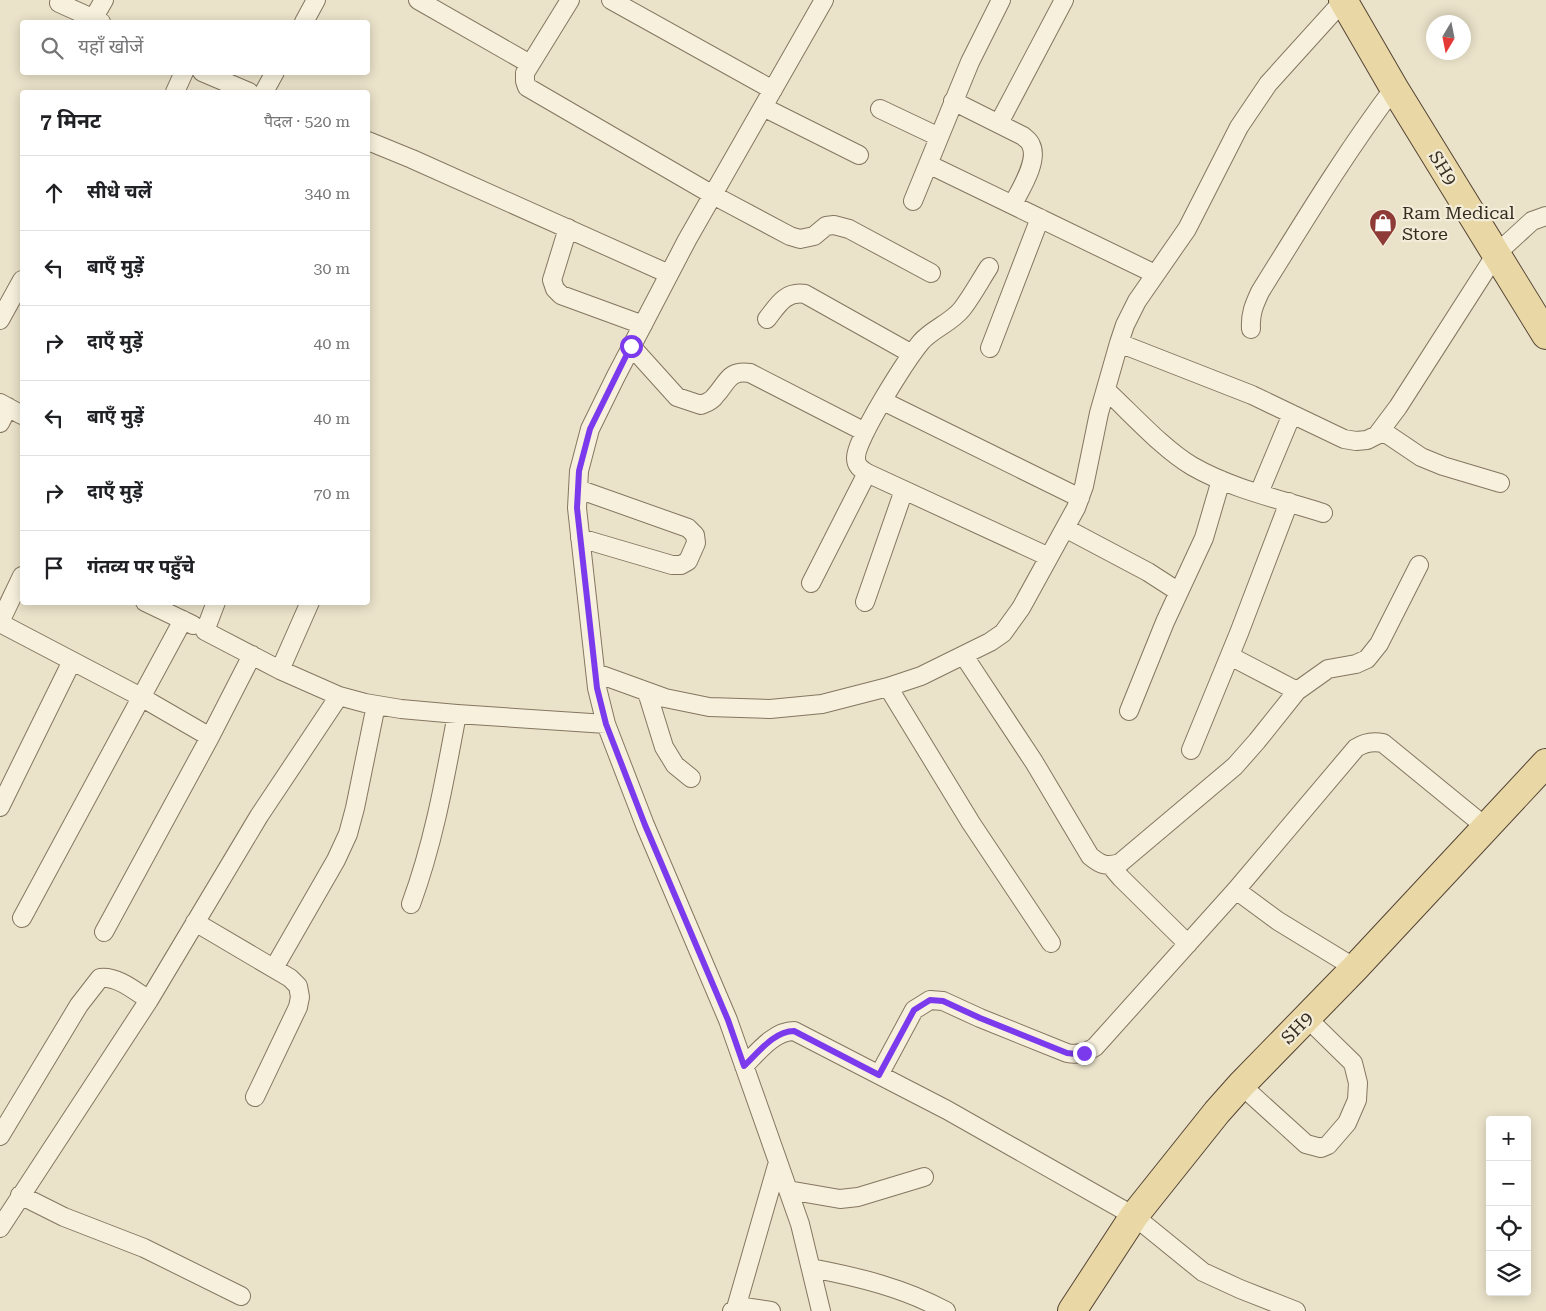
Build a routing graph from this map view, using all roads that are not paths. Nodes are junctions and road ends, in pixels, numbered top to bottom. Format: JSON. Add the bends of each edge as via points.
{"nodes":[{"id":1,"x":104,"y":0,"type":"edge"},
{"id":2,"x":316,"y":0,"type":"edge"},
{"id":3,"x":418,"y":0,"type":"edge"},
{"id":4,"x":570,"y":0,"type":"edge"},
{"id":5,"x":611,"y":0,"type":"edge"},
{"id":6,"x":824,"y":0,"type":"edge"},
{"id":7,"x":1001,"y":0,"type":"edge"},
{"id":8,"x":1064,"y":0,"type":"edge"},
{"id":9,"x":1343,"y":0,"type":"edge"},
{"id":10,"x":59,"y":3,"type":"dead end"},
{"id":11,"x":95,"y":20,"type":"edge"},
{"id":12,"x":97,"y":20,"type":"edge"},
{"id":13,"x":305,"y":20,"type":"edge"},
{"id":14,"x":530,"y":64,"type":"junction"},
{"id":15,"x":183,"y":75,"type":"edge"},
{"id":16,"x":209,"y":75,"type":"edge"},
{"id":17,"x":273,"y":75,"type":"edge"},
{"id":18,"x":1394,"y":88,"type":"junction"},
{"id":19,"x":176,"y":90,"type":"edge"},
{"id":20,"x":244,"y":90,"type":"edge"},
{"id":21,"x":265,"y":90,"type":"edge"},
{"id":22,"x":772,"y":90,"type":"junction"},
{"id":23,"x":953,"y":101,"type":"junction"},
{"id":24,"x":763,"y":107,"type":"junction"},
{"id":25,"x":880,"y":109,"type":"dead end"},
{"id":26,"x":999,"y":123,"type":"junction"},
{"id":27,"x":939,"y":137,"type":"junction"},
{"id":28,"x":370,"y":142,"type":"edge"},
{"id":29,"x":859,"y":156,"type":"dead end"},
{"id":30,"x":928,"y":164,"type":"junction"},
{"id":31,"x":713,"y":195,"type":"junction"},
{"id":32,"x":913,"y":201,"type":"dead end"},
{"id":33,"x":1012,"y":204,"type":"junction"},
{"id":34,"x":1546,"y":216,"type":"edge"},
{"id":35,"x":1040,"y":218,"type":"junction"},
{"id":36,"x":568,"y":228,"type":"junction"},
{"id":37,"x":1496,"y":254,"type":"junction"},
{"id":38,"x":989,"y":267,"type":"dead end"},
{"id":39,"x":670,"y":274,"type":"junction"},
{"id":40,"x":931,"y":274,"type":"dead end"},
{"id":41,"x":1155,"y":274,"type":"junction"},
{"id":42,"x":20,"y":284,"type":"edge"},
{"id":43,"x":767,"y":319,"type":"dead end"},
{"id":44,"x":0,"y":320,"type":"edge"},
{"id":45,"x":643,"y":325,"type":"junction"},
{"id":46,"x":1251,"y":329,"type":"dead end"},
{"id":47,"x":1546,"y":334,"type":"edge"},
{"id":48,"x":1119,"y":343,"type":"junction"},
{"id":49,"x":631,"y":346,"type":"junction"},
{"id":50,"x":990,"y":348,"type":"dead end"},
{"id":51,"x":912,"y":354,"type":"junction"},
{"id":52,"x":1106,"y":390,"type":"junction"},
{"id":53,"x":883,"y":401,"type":"junction"},
{"id":54,"x":10,"y":408,"type":"edge"},
{"id":55,"x":1292,"y":414,"type":"junction"},
{"id":56,"x":0,"y":424,"type":"edge"},
{"id":57,"x":1381,"y":430,"type":"junction"},
{"id":58,"x":865,"y":432,"type":"junction"},
{"id":59,"x":867,"y":473,"type":"junction"},
{"id":60,"x":1221,"y":480,"type":"junction"},
{"id":61,"x":1500,"y":483,"type":"dead end"},
{"id":62,"x":578,"y":489,"type":"junction"},
{"id":63,"x":904,"y":490,"type":"junction"},
{"id":64,"x":1259,"y":493,"type":"junction"},
{"id":65,"x":1080,"y":498,"type":"junction"},
{"id":66,"x":1289,"y":502,"type":"junction"},
{"id":67,"x":1323,"y":513,"type":"dead end"},
{"id":68,"x":1065,"y":528,"type":"junction"},
{"id":69,"x":580,"y":538,"type":"junction"},
{"id":70,"x":1049,"y":557,"type":"junction"},
{"id":71,"x":1419,"y":565,"type":"dead end"},
{"id":72,"x":20,"y":580,"type":"edge"},
{"id":73,"x":811,"y":583,"type":"dead end"},
{"id":74,"x":1179,"y":592,"type":"junction"},
{"id":75,"x":865,"y":602,"type":"dead end"},
{"id":76,"x":151,"y":605,"type":"edge"},
{"id":77,"x":215,"y":605,"type":"edge"},
{"id":78,"x":309,"y":605,"type":"edge"},
{"id":79,"x":183,"y":620,"type":"junction"},
{"id":80,"x":0,"y":622,"type":"edge"},
{"id":81,"x":205,"y":630,"type":"junction"},
{"id":82,"x":252,"y":655,"type":"junction"},
{"id":83,"x":964,"y":656,"type":"junction"},
{"id":84,"x":1230,"y":656,"type":"junction"},
{"id":85,"x":72,"y":661,"type":"junction"},
{"id":86,"x":280,"y":670,"type":"junction"},
{"id":87,"x":596,"y":673,"type":"junction"},
{"id":88,"x":888,"y":687,"type":"junction"},
{"id":89,"x":1297,"y":691,"type":"junction"},
{"id":90,"x":647,"y":692,"type":"junction"},
{"id":91,"x":339,"y":696,"type":"junction"},
{"id":92,"x":141,"y":697,"type":"junction"},
{"id":93,"x":376,"y":705,"type":"junction"},
{"id":94,"x":1129,"y":711,"type":"dead end"},
{"id":95,"x":457,"y":714,"type":"junction"},
{"id":96,"x":606,"y":724,"type":"junction"},
{"id":97,"x":210,"y":737,"type":"junction"},
{"id":98,"x":1191,"y":750,"type":"dead end"},
{"id":99,"x":1545,"y":767,"type":"edge"},
{"id":100,"x":691,"y":778,"type":"dead end"},
{"id":101,"x":0,"y":807,"type":"edge"},
{"id":102,"x":1487,"y":828,"type":"junction"},
{"id":103,"x":1110,"y":866,"type":"junction"},
{"id":104,"x":1236,"y":890,"type":"junction"},
{"id":105,"x":411,"y":904,"type":"dead end"},
{"id":106,"x":22,"y":918,"type":"dead end"},
{"id":107,"x":195,"y":922,"type":"junction"},
{"id":108,"x":104,"y":932,"type":"dead end"},
{"id":109,"x":1051,"y":943,"type":"dead end"},
{"id":110,"x":1188,"y":944,"type":"junction"},
{"id":111,"x":274,"y":968,"type":"junction"},
{"id":112,"x":1355,"y":968,"type":"junction"},
{"id":113,"x":150,"y":1000,"type":"junction"},
{"id":114,"x":1307,"y":1018,"type":"junction"},
{"id":115,"x":744,"y":1066,"type":"junction"},
{"id":116,"x":879,"y":1075,"type":"junction"},
{"id":117,"x":1241,"y":1085,"type":"junction"},
{"id":118,"x":255,"y":1097,"type":"dead end"},
{"id":119,"x":0,"y":1136,"type":"edge"},
{"id":120,"x":778,"y":1162,"type":"junction"},
{"id":121,"x":924,"y":1177,"type":"dead end"},
{"id":122,"x":788,"y":1190,"type":"junction"},
{"id":123,"x":20,"y":1195,"type":"junction"},
{"id":124,"x":1134,"y":1216,"type":"junction"},
{"id":125,"x":0,"y":1228,"type":"edge"},
{"id":126,"x":811,"y":1268,"type":"junction"},
{"id":127,"x":241,"y":1296,"type":"dead end"},
{"id":128,"x":734,"y":1310,"type":"edge"},
{"id":129,"x":1291,"y":1310,"type":"edge"},
{"id":130,"x":771,"y":1311,"type":"edge"},
{"id":131,"x":821,"y":1311,"type":"edge"},
{"id":132,"x":946,"y":1311,"type":"edge"},
{"id":133,"x":1072,"y":1311,"type":"edge"}],
"edges":[{"from":1,"to":12,"type":"street"},
{"from":2,"to":13,"type":"street"},
{"from":3,"to":14,"type":"street"},
{"from":4,"to":14,"type":"street"},
{"from":5,"to":22,"type":"street"},
{"from":6,"to":22,"type":"street"},
{"from":7,"to":23,"type":"street"},
{"from":8,"to":26,"type":"street"},
{"from":9,"to":18,"type":"main road","name":"SH9"},
{"from":9,"to":41,"type":"street","via":[[1268,84],[1239,127],[1187,229]]},
{"from":10,"to":11,"type":"street"},
{"from":14,"to":31,"type":"street","via":[[525,73],[527,87]]},
{"from":15,"to":19,"type":"street"},
{"from":16,"to":20,"type":"street"},
{"from":17,"to":21,"type":"street"},
{"from":18,"to":37,"type":"main road","name":"SH9"},
{"from":18,"to":46,"type":"street","via":[[1339,166],[1260,292],[1252,309]]},
{"from":22,"to":24,"type":"street"},
{"from":23,"to":26,"type":"street"},
{"from":23,"to":27,"type":"street"},
{"from":24,"to":29,"type":"street"},
{"from":24,"to":31,"type":"street"},
{"from":25,"to":27,"type":"street"},
{"from":26,"to":33,"type":"street","via":[[1023,136],[1031,144],[1033,154],[1032,167]]},
{"from":27,"to":30,"type":"street"},
{"from":28,"to":36,"type":"street"},
{"from":30,"to":32,"type":"street"},
{"from":30,"to":33,"type":"street"},
{"from":31,"to":39,"type":"street"},
{"from":31,"to":40,"type":"street","via":[[795,238],[814,236],[826,226],[849,228]]},
{"from":33,"to":35,"type":"street"},
{"from":34,"to":37,"type":"street","via":[[1532,221]]},
{"from":35,"to":41,"type":"street"},
{"from":35,"to":50,"type":"street"},
{"from":36,"to":39,"type":"street"},
{"from":36,"to":45,"type":"street","via":[[552,280],[555,289],[562,295]]},
{"from":37,"to":47,"type":"main road","name":"SH9"},
{"from":37,"to":57,"type":"street"},
{"from":38,"to":51,"type":"street","via":[[961,310],[935,328]]},
{"from":39,"to":45,"type":"street"},
{"from":41,"to":48,"type":"street","via":[[1137,301]]},
{"from":42,"to":44,"type":"street"},
{"from":43,"to":51,"type":"street","via":[[784,298],[794,292],[805,294]]},
{"from":45,"to":49,"type":"street"},
{"from":48,"to":52,"type":"street"},
{"from":48,"to":55,"type":"street"},
{"from":49,"to":58,"type":"street","via":[[677,397],[692,403],[701,405],[714,398],[733,374],[750,372]]},
{"from":49,"to":62,"type":"street","via":[[590,429],[579,471]]},
{"from":51,"to":53,"type":"street"},
{"from":52,"to":60,"type":"street","via":[[1166,446],[1191,465]]},
{"from":52,"to":65,"type":"street"},
{"from":53,"to":58,"type":"street"},
{"from":53,"to":65,"type":"street"},
{"from":54,"to":56,"type":"street"},
{"from":55,"to":57,"type":"street","via":[[1344,439],[1367,440]]},
{"from":55,"to":64,"type":"street"},
{"from":57,"to":61,"type":"street","via":[[1421,457]]},
{"from":58,"to":59,"type":"street","via":[[857,448],[856,460]]},
{"from":59,"to":63,"type":"street"},
{"from":59,"to":73,"type":"street"},
{"from":60,"to":64,"type":"street"},
{"from":60,"to":74,"type":"street","via":[[1204,538]]},
{"from":62,"to":69,"type":"street"},
{"from":62,"to":69,"type":"street","via":[[688,528],[695,535],[696,543],[688,561],[672,565]]},
{"from":63,"to":70,"type":"street"},
{"from":63,"to":75,"type":"street"},
{"from":64,"to":66,"type":"street"},
{"from":65,"to":68,"type":"street"},
{"from":66,"to":67,"type":"street"},
{"from":66,"to":84,"type":"street"},
{"from":68,"to":70,"type":"street"},
{"from":68,"to":74,"type":"street"},
{"from":69,"to":87,"type":"street"},
{"from":70,"to":83,"type":"street","via":[[1003,633]]},
{"from":71,"to":89,"type":"street","via":[[1367,659],[1328,669]]},
{"from":72,"to":80,"type":"street"},
{"from":74,"to":94,"type":"street"},
{"from":76,"to":79,"type":"street"},
{"from":77,"to":81,"type":"street"},
{"from":78,"to":86,"type":"street"},
{"from":79,"to":81,"type":"street"},
{"from":79,"to":92,"type":"street"},
{"from":80,"to":85,"type":"street"},
{"from":81,"to":82,"type":"street"},
{"from":82,"to":86,"type":"street"},
{"from":82,"to":97,"type":"street"},
{"from":83,"to":88,"type":"street"},
{"from":83,"to":103,"type":"street","via":[[1034,762],[1090,856],[1099,864]]},
{"from":84,"to":89,"type":"street"},
{"from":84,"to":98,"type":"street"},
{"from":85,"to":92,"type":"street"},
{"from":85,"to":101,"type":"street"},
{"from":86,"to":91,"type":"street"},
{"from":87,"to":90,"type":"street"},
{"from":87,"to":96,"type":"street"},
{"from":88,"to":90,"type":"street","via":[[822,704],[770,709],[708,707]]},
{"from":88,"to":109,"type":"street"},
{"from":89,"to":103,"type":"street","via":[[1235,766],[1120,863]]},
{"from":90,"to":100,"type":"street","via":[[664,747],[675,765]]},
{"from":91,"to":93,"type":"street"},
{"from":91,"to":107,"type":"street","via":[[259,816]]},
{"from":92,"to":97,"type":"street"},
{"from":92,"to":106,"type":"street"},
{"from":93,"to":95,"type":"street"},
{"from":93,"to":111,"type":"street","via":[[348,834]]},
{"from":95,"to":96,"type":"street"},
{"from":95,"to":105,"type":"street","via":[[428,850]]},
{"from":96,"to":115,"type":"street"},
{"from":97,"to":108,"type":"street"},
{"from":99,"to":102,"type":"main road","name":"SH9"},
{"from":102,"to":104,"type":"street","via":[[1383,743],[1364,743],[1356,748]]},
{"from":102,"to":112,"type":"main road","name":"SH9"},
{"from":103,"to":110,"type":"street"},
{"from":104,"to":110,"type":"street"},
{"from":104,"to":112,"type":"street","via":[[1278,921]]},
{"from":107,"to":111,"type":"street"},
{"from":107,"to":113,"type":"street"},
{"from":110,"to":116,"type":"street","via":[[1095,1047],[1084,1053],[1067,1053],[943,1001],[930,1000],[914,1010]]},
{"from":111,"to":118,"type":"street","via":[[298,986],[300,996],[298,1007]]},
{"from":112,"to":114,"type":"main road","name":"SH9"},
{"from":113,"to":119,"type":"street","via":[[115,979],[100,978],[79,1006]]},
{"from":113,"to":123,"type":"street"},
{"from":114,"to":117,"type":"main road","name":"SH9"},
{"from":114,"to":117,"type":"street","via":[[1352,1063],[1358,1083],[1357,1100],[1347,1122],[1328,1145],[1321,1148],[1306,1144]]},
{"from":115,"to":116,"type":"street","via":[[779,1034],[794,1031]]},
{"from":115,"to":120,"type":"street"},
{"from":116,"to":124,"type":"street"},
{"from":117,"to":124,"type":"main road","name":"SH9"},
{"from":120,"to":122,"type":"street"},
{"from":120,"to":128,"type":"street"},
{"from":121,"to":122,"type":"street","via":[[858,1197],[840,1199]]},
{"from":122,"to":126,"type":"street"},
{"from":123,"to":125,"type":"street"},
{"from":123,"to":127,"type":"street","via":[[64,1217],[144,1248]]},
{"from":124,"to":129,"type":"street","via":[[1203,1272]]},
{"from":124,"to":133,"type":"main road","name":"SH9"},
{"from":126,"to":131,"type":"street"},
{"from":126,"to":132,"type":"street","via":[[887,1286],[929,1301]]},
{"from":128,"to":130,"type":"street","via":[[744,1307]]}]}
